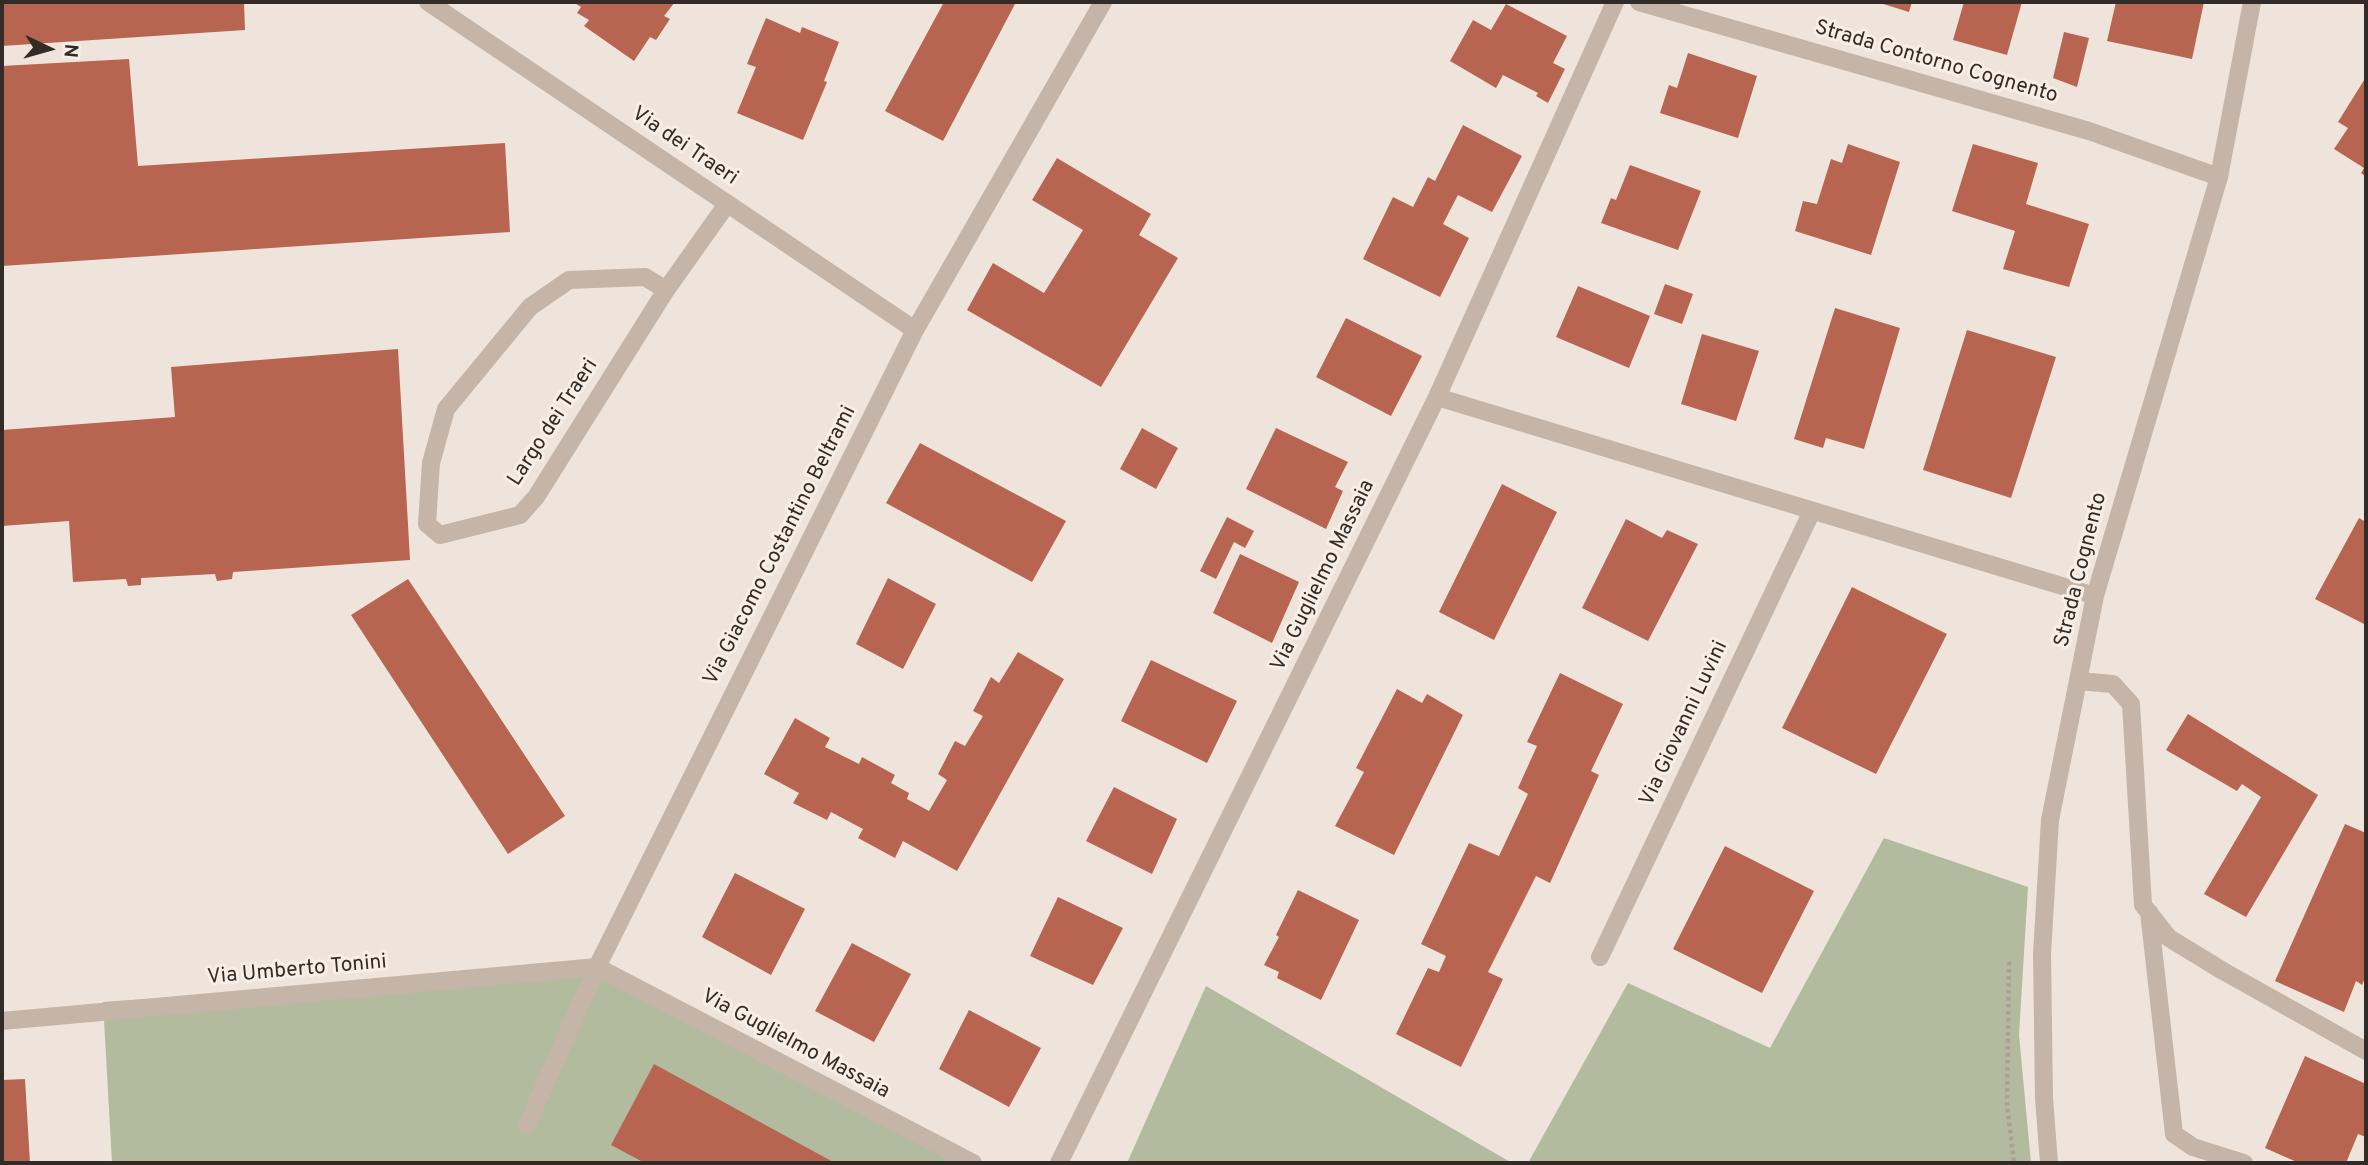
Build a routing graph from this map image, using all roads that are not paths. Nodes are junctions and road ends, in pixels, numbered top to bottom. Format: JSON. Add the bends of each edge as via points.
{"nodes":[{"id":1,"x":428,"y":2,"type":"edge"},
{"id":2,"x":1103,"y":2,"type":"edge"},
{"id":3,"x":1615,"y":2,"type":"edge"},
{"id":4,"x":1639,"y":2,"type":"edge"},
{"id":5,"x":2252,"y":2,"type":"edge"},
{"id":6,"x":2219,"y":177,"type":"junction"},
{"id":7,"x":727,"y":204,"type":"junction"},
{"id":8,"x":666,"y":290,"type":"junction"},
{"id":9,"x":915,"y":330,"type":"junction"},
{"id":10,"x":1437,"y":397,"type":"junction"},
{"id":11,"x":1812,"y":511,"type":"junction"},
{"id":12,"x":2095,"y":596,"type":"junction"},
{"id":13,"x":2078,"y":681,"type":"junction"},
{"id":14,"x":2149,"y":912,"type":"junction"},
{"id":15,"x":1600,"y":957,"type":"dead end"},
{"id":16,"x":597,"y":967,"type":"junction"},
{"id":17,"x":2,"y":1021,"type":"edge"},
{"id":18,"x":2366,"y":1052,"type":"edge"},
{"id":19,"x":527,"y":1125,"type":"dead end"},
{"id":20,"x":973,"y":1163,"type":"edge"},
{"id":21,"x":1059,"y":1163,"type":"edge"},
{"id":22,"x":2049,"y":1163,"type":"edge"},
{"id":23,"x":2244,"y":1163,"type":"edge"}],
"edges":[{"from":1,"to":7,"type":"street","name":"Via dei Traeri"},
{"from":2,"to":9,"type":"street","name":"Via Giacomo Costantino Beltrami"},
{"from":3,"to":10,"type":"street","name":"Via Guglielmo Massaia"},
{"from":4,"to":6,"type":"street","name":"Strada Contorno Cognento","via":[[2090,131]]},
{"from":5,"to":6,"type":"street","name":"Strada Cognento"},
{"from":6,"to":12,"type":"street","name":"Strada Cognento"},
{"from":7,"to":8,"type":"street","name":"Largo dei Traeri"},
{"from":7,"to":9,"type":"street","name":"Via dei Traeri"},
{"from":8,"to":8,"type":"street","name":"Largo dei Traeri","via":[[645,277],[569,280],[530,307],[446,409],[431,463],[427,524],[440,535],[520,514],[536,497]]},
{"from":9,"to":16,"type":"street","name":"Via Giacomo Costantino Beltrami"},
{"from":10,"to":11,"type":"street"},
{"from":10,"to":21,"type":"street","name":"Via Guglielmo Massaia"},
{"from":11,"to":12,"type":"street"},
{"from":11,"to":15,"type":"street","name":"Via Giovanni Luvini"},
{"from":12,"to":13,"type":"street","name":"Strada Cognento"},
{"from":13,"to":14,"type":"street","via":[[2113,684],[2131,705],[2143,905]]},
{"from":13,"to":22,"type":"street","name":"Strada Cognento","via":[[2050,820],[2042,954]]},
{"from":14,"to":18,"type":"street","via":[[2169,938]]},
{"from":14,"to":23,"type":"street","via":[[2174,1134],[2193,1147]]},
{"from":16,"to":17,"type":"street","name":"Via Umberto Tonini"},
{"from":16,"to":19,"type":"street","name":"Via Giacomo Costantino Beltrami"},
{"from":16,"to":20,"type":"street","name":"Via Guglielmo Massaia"}]}
